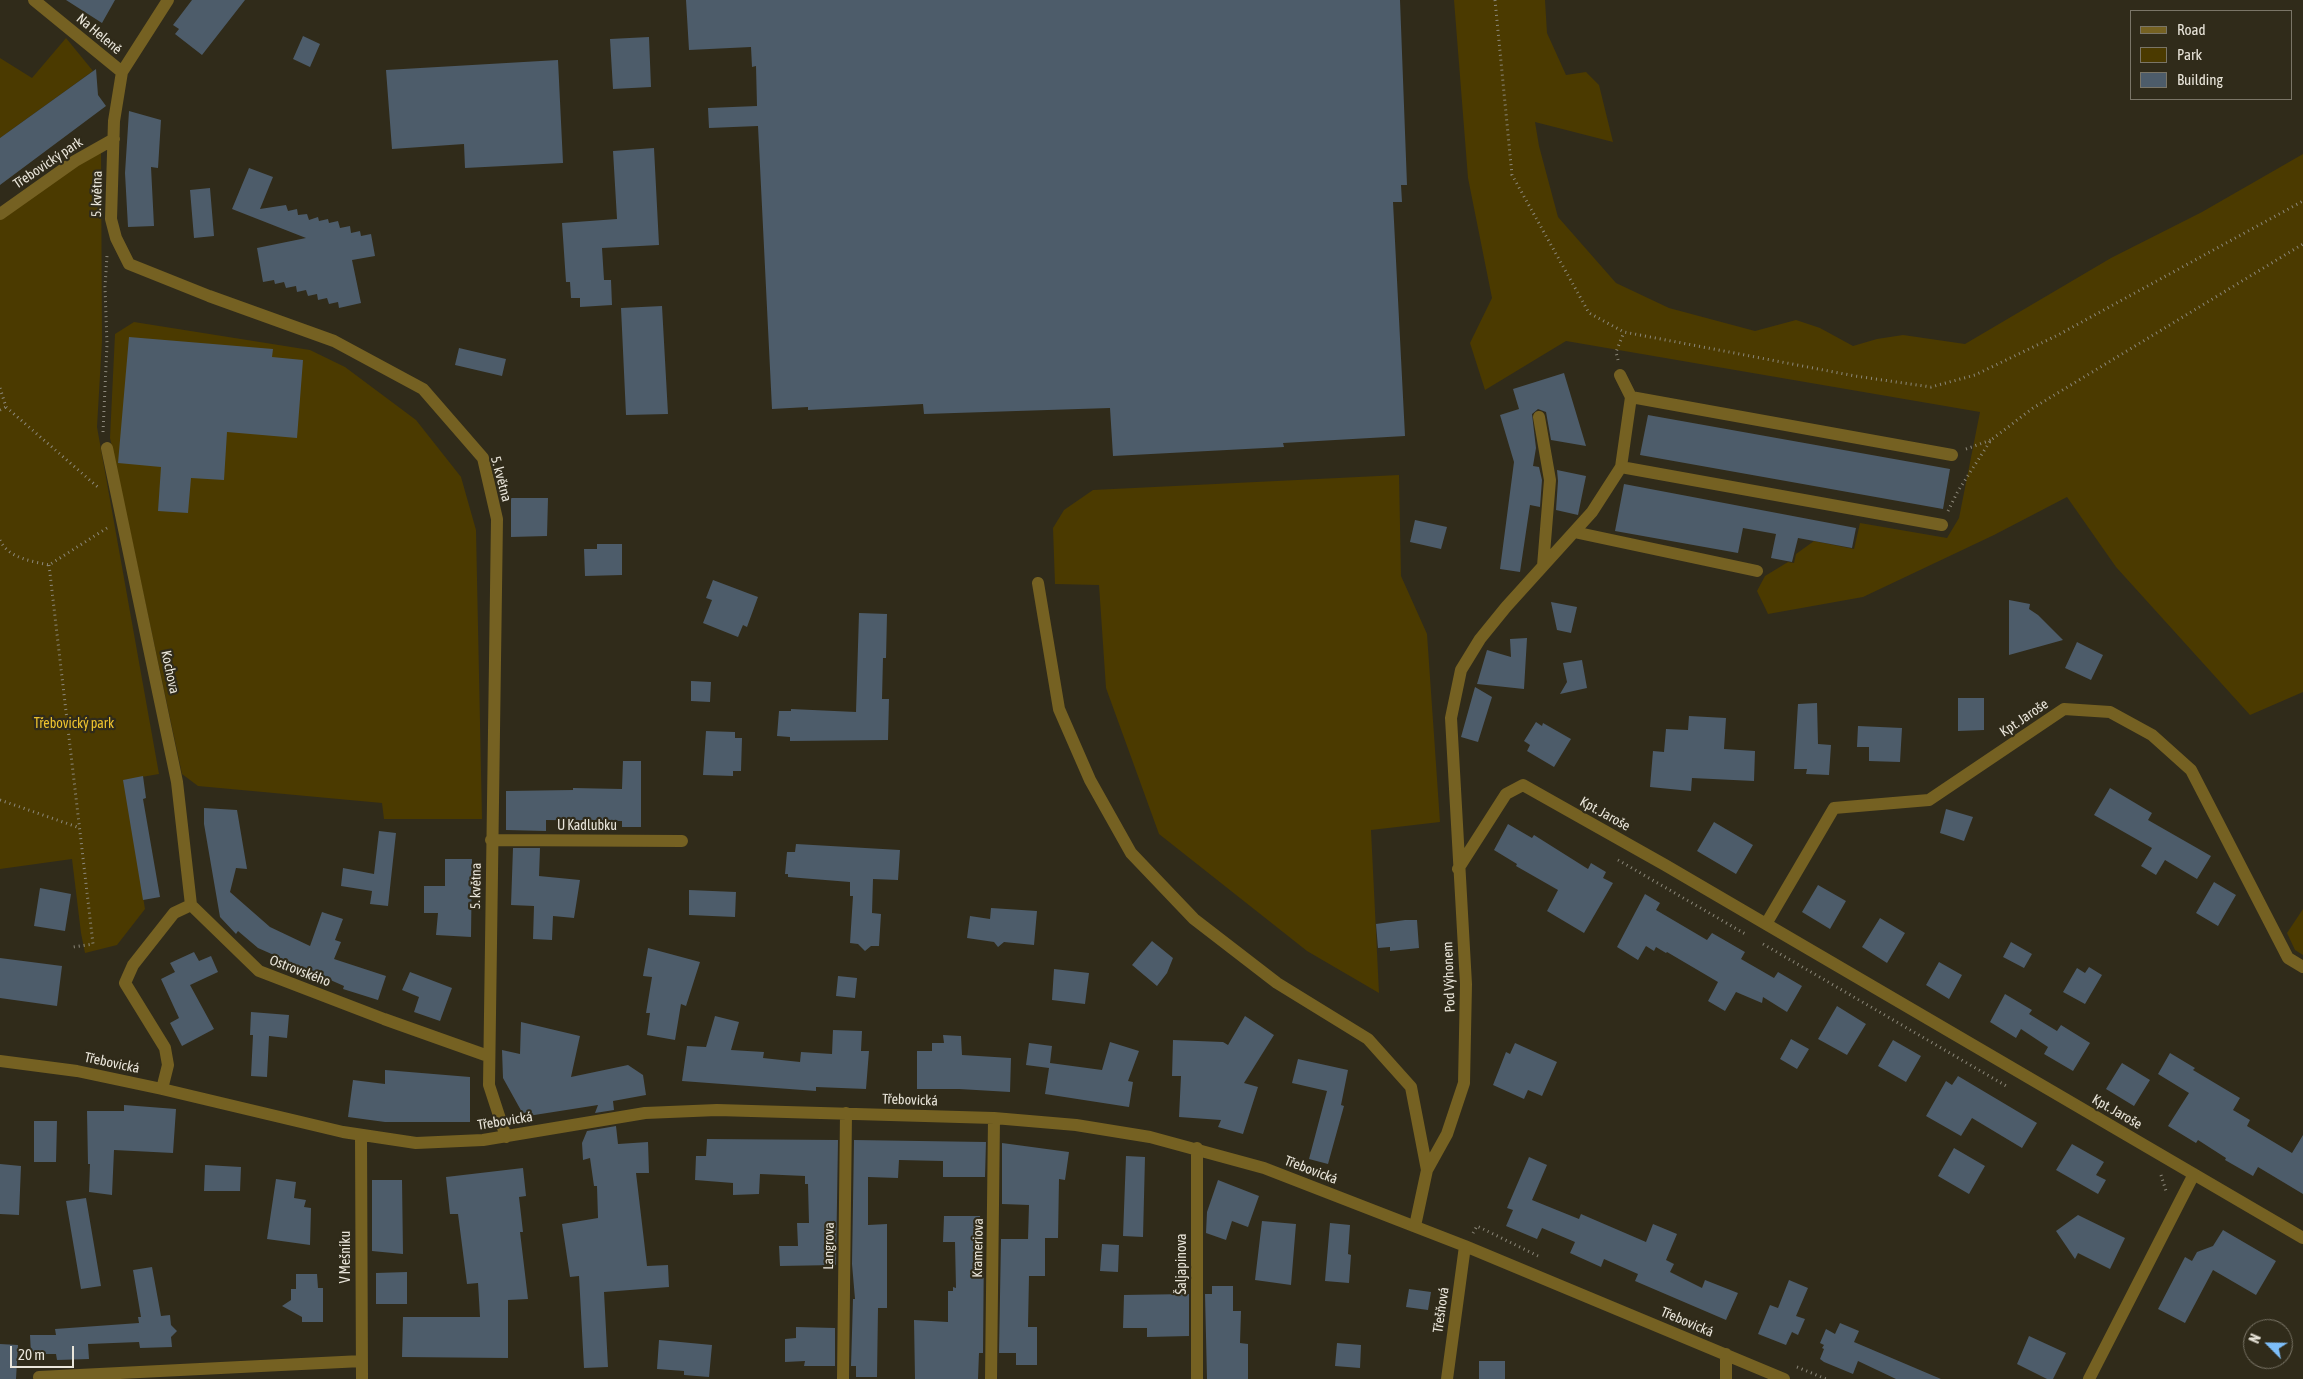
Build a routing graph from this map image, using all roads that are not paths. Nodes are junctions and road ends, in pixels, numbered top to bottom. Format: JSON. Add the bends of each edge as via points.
{"nodes":[{"id":1,"x":34,"y":0,"type":"edge"},
{"id":2,"x":168,"y":0,"type":"edge"},
{"id":3,"x":122,"y":72,"type":"junction"},
{"id":4,"x":114,"y":139,"type":"junction"},
{"id":5,"x":0,"y":214,"type":"edge"},
{"id":6,"x":1620,"y":376,"type":"road end"},
{"id":7,"x":1631,"y":397,"type":"junction"},
{"id":8,"x":1539,"y":417,"type":"dead end"},
{"id":9,"x":107,"y":448,"type":"road end"},
{"id":10,"x":1952,"y":455,"type":"road end"},
{"id":11,"x":1621,"y":466,"type":"junction"},
{"id":12,"x":1942,"y":525,"type":"road end"},
{"id":13,"x":1574,"y":532,"type":"junction"},
{"id":14,"x":1543,"y":566,"type":"junction"},
{"id":15,"x":1757,"y":572,"type":"dead end"},
{"id":16,"x":1038,"y":583,"type":"dead end"},
{"id":17,"x":491,"y":840,"type":"junction"},
{"id":18,"x":682,"y":841,"type":"dead end"},
{"id":19,"x":1458,"y":869,"type":"junction"},
{"id":20,"x":191,"y":905,"type":"junction"},
{"id":21,"x":1766,"y":924,"type":"junction"},
{"id":22,"x":2303,"y":967,"type":"edge"},
{"id":23,"x":488,"y":1056,"type":"junction"},
{"id":24,"x":0,"y":1062,"type":"edge"},
{"id":25,"x":162,"y":1089,"type":"junction"},
{"id":26,"x":846,"y":1113,"type":"junction"},
{"id":27,"x":994,"y":1118,"type":"junction"},
{"id":28,"x":361,"y":1136,"type":"junction"},
{"id":29,"x":506,"y":1137,"type":"junction"},
{"id":30,"x":1197,"y":1148,"type":"junction"},
{"id":31,"x":1428,"y":1170,"type":"junction"},
{"id":32,"x":2194,"y":1174,"type":"junction"},
{"id":33,"x":1415,"y":1226,"type":"junction"},
{"id":34,"x":2303,"y":1238,"type":"edge"},
{"id":35,"x":1465,"y":1246,"type":"junction"},
{"id":36,"x":1726,"y":1354,"type":"junction"},
{"id":37,"x":362,"y":1362,"type":"junction"},
{"id":38,"x":224,"y":1374,"type":"edge"},
{"id":39,"x":38,"y":1378,"type":"dead end"},
{"id":40,"x":362,"y":1379,"type":"edge"},
{"id":41,"x":843,"y":1379,"type":"edge"},
{"id":42,"x":991,"y":1379,"type":"edge"},
{"id":43,"x":1197,"y":1379,"type":"edge"},
{"id":44,"x":1447,"y":1379,"type":"edge"},
{"id":45,"x":1726,"y":1379,"type":"edge"},
{"id":46,"x":1784,"y":1379,"type":"edge"},
{"id":47,"x":2088,"y":1379,"type":"edge"}],
"edges":[{"from":1,"to":3,"type":"street","name":"Na Heleně"},
{"from":2,"to":3,"type":"street","name":"5. května"},
{"from":3,"to":4,"type":"street","name":"5. května"},
{"from":4,"to":5,"type":"street","name":"Třebovický park","via":[[75,160]]},
{"from":4,"to":17,"type":"street","name":"5. května","via":[[111,220],[116,238],[130,264],[334,341],[423,389],[483,458],[496,519]]},
{"from":6,"to":7,"type":"street"},
{"from":7,"to":10,"type":"street"},
{"from":7,"to":11,"type":"street"},
{"from":8,"to":14,"type":"street","via":[[1550,480]]},
{"from":9,"to":20,"type":"street","name":"Kochova","via":[[177,782]]},
{"from":11,"to":12,"type":"street"},
{"from":11,"to":13,"type":"street","name":"Pod Výhonem","via":[[1592,512]]},
{"from":13,"to":14,"type":"street","name":"Pod Výhonem"},
{"from":13,"to":15,"type":"street"},
{"from":14,"to":19,"type":"street","name":"Pod Výhonem","via":[[1480,639],[1461,670],[1450,718]]},
{"from":16,"to":31,"type":"street","via":[[1059,709],[1090,780],[1131,853],[1194,919],[1277,983],[1368,1039],[1412,1087]]},
{"from":17,"to":18,"type":"street","name":"U Kadlubku"},
{"from":17,"to":23,"type":"street","name":"5. května"},
{"from":19,"to":21,"type":"street","name":"Kpt. Jaroše","via":[[1506,794],[1523,785]]},
{"from":19,"to":31,"type":"street","name":"Pod Výhonem","via":[[1466,984],[1464,1083],[1447,1134]]},
{"from":20,"to":23,"type":"street","name":"Ostrovského","via":[[259,971]]},
{"from":20,"to":25,"type":"street","via":[[174,913],[133,965],[125,983],[165,1048],[168,1065]]},
{"from":21,"to":22,"type":"street","name":"Kpt. Jaroše","via":[[1834,808],[1929,800],[2064,709],[2110,712],[2152,735],[2191,770],[2288,958]]},
{"from":21,"to":32,"type":"street","name":"Kpt. Jaroše"},
{"from":23,"to":29,"type":"street","name":"5. května","via":[[489,1085]]},
{"from":24,"to":25,"type":"street","name":"Třebovická","via":[[77,1071]]},
{"from":25,"to":28,"type":"street","name":"Třebovická"},
{"from":26,"to":27,"type":"street","name":"Třebovická"},
{"from":26,"to":29,"type":"street","name":"Třebovická","via":[[717,1110],[645,1113]]},
{"from":26,"to":41,"type":"street","name":"Langrova"},
{"from":27,"to":30,"type":"street","name":"Třebovická","via":[[1085,1126],[1150,1136]]},
{"from":27,"to":42,"type":"street","name":"Krameriova"},
{"from":28,"to":29,"type":"street","name":"Třebovická","via":[[436,1143]]},
{"from":28,"to":37,"type":"street","name":"V Mešníku"},
{"from":30,"to":33,"type":"street","name":"Třebovická","via":[[1264,1168]]},
{"from":30,"to":43,"type":"street","name":"Šaljapinova"},
{"from":31,"to":33,"type":"street","name":"Pod Výhonem"},
{"from":32,"to":34,"type":"street","name":"Kpt. Jaroše"},
{"from":32,"to":47,"type":"street"},
{"from":33,"to":35,"type":"street","name":"Třebovická"},
{"from":35,"to":36,"type":"street","name":"Třebovická"},
{"from":35,"to":44,"type":"street","name":"Třešňová"},
{"from":36,"to":45,"type":"street"},
{"from":36,"to":46,"type":"street","name":"Třebovická"},
{"from":37,"to":38,"type":"street"},
{"from":37,"to":40,"type":"street","name":"V Mešníku"},
{"from":38,"to":39,"type":"street"}]}
